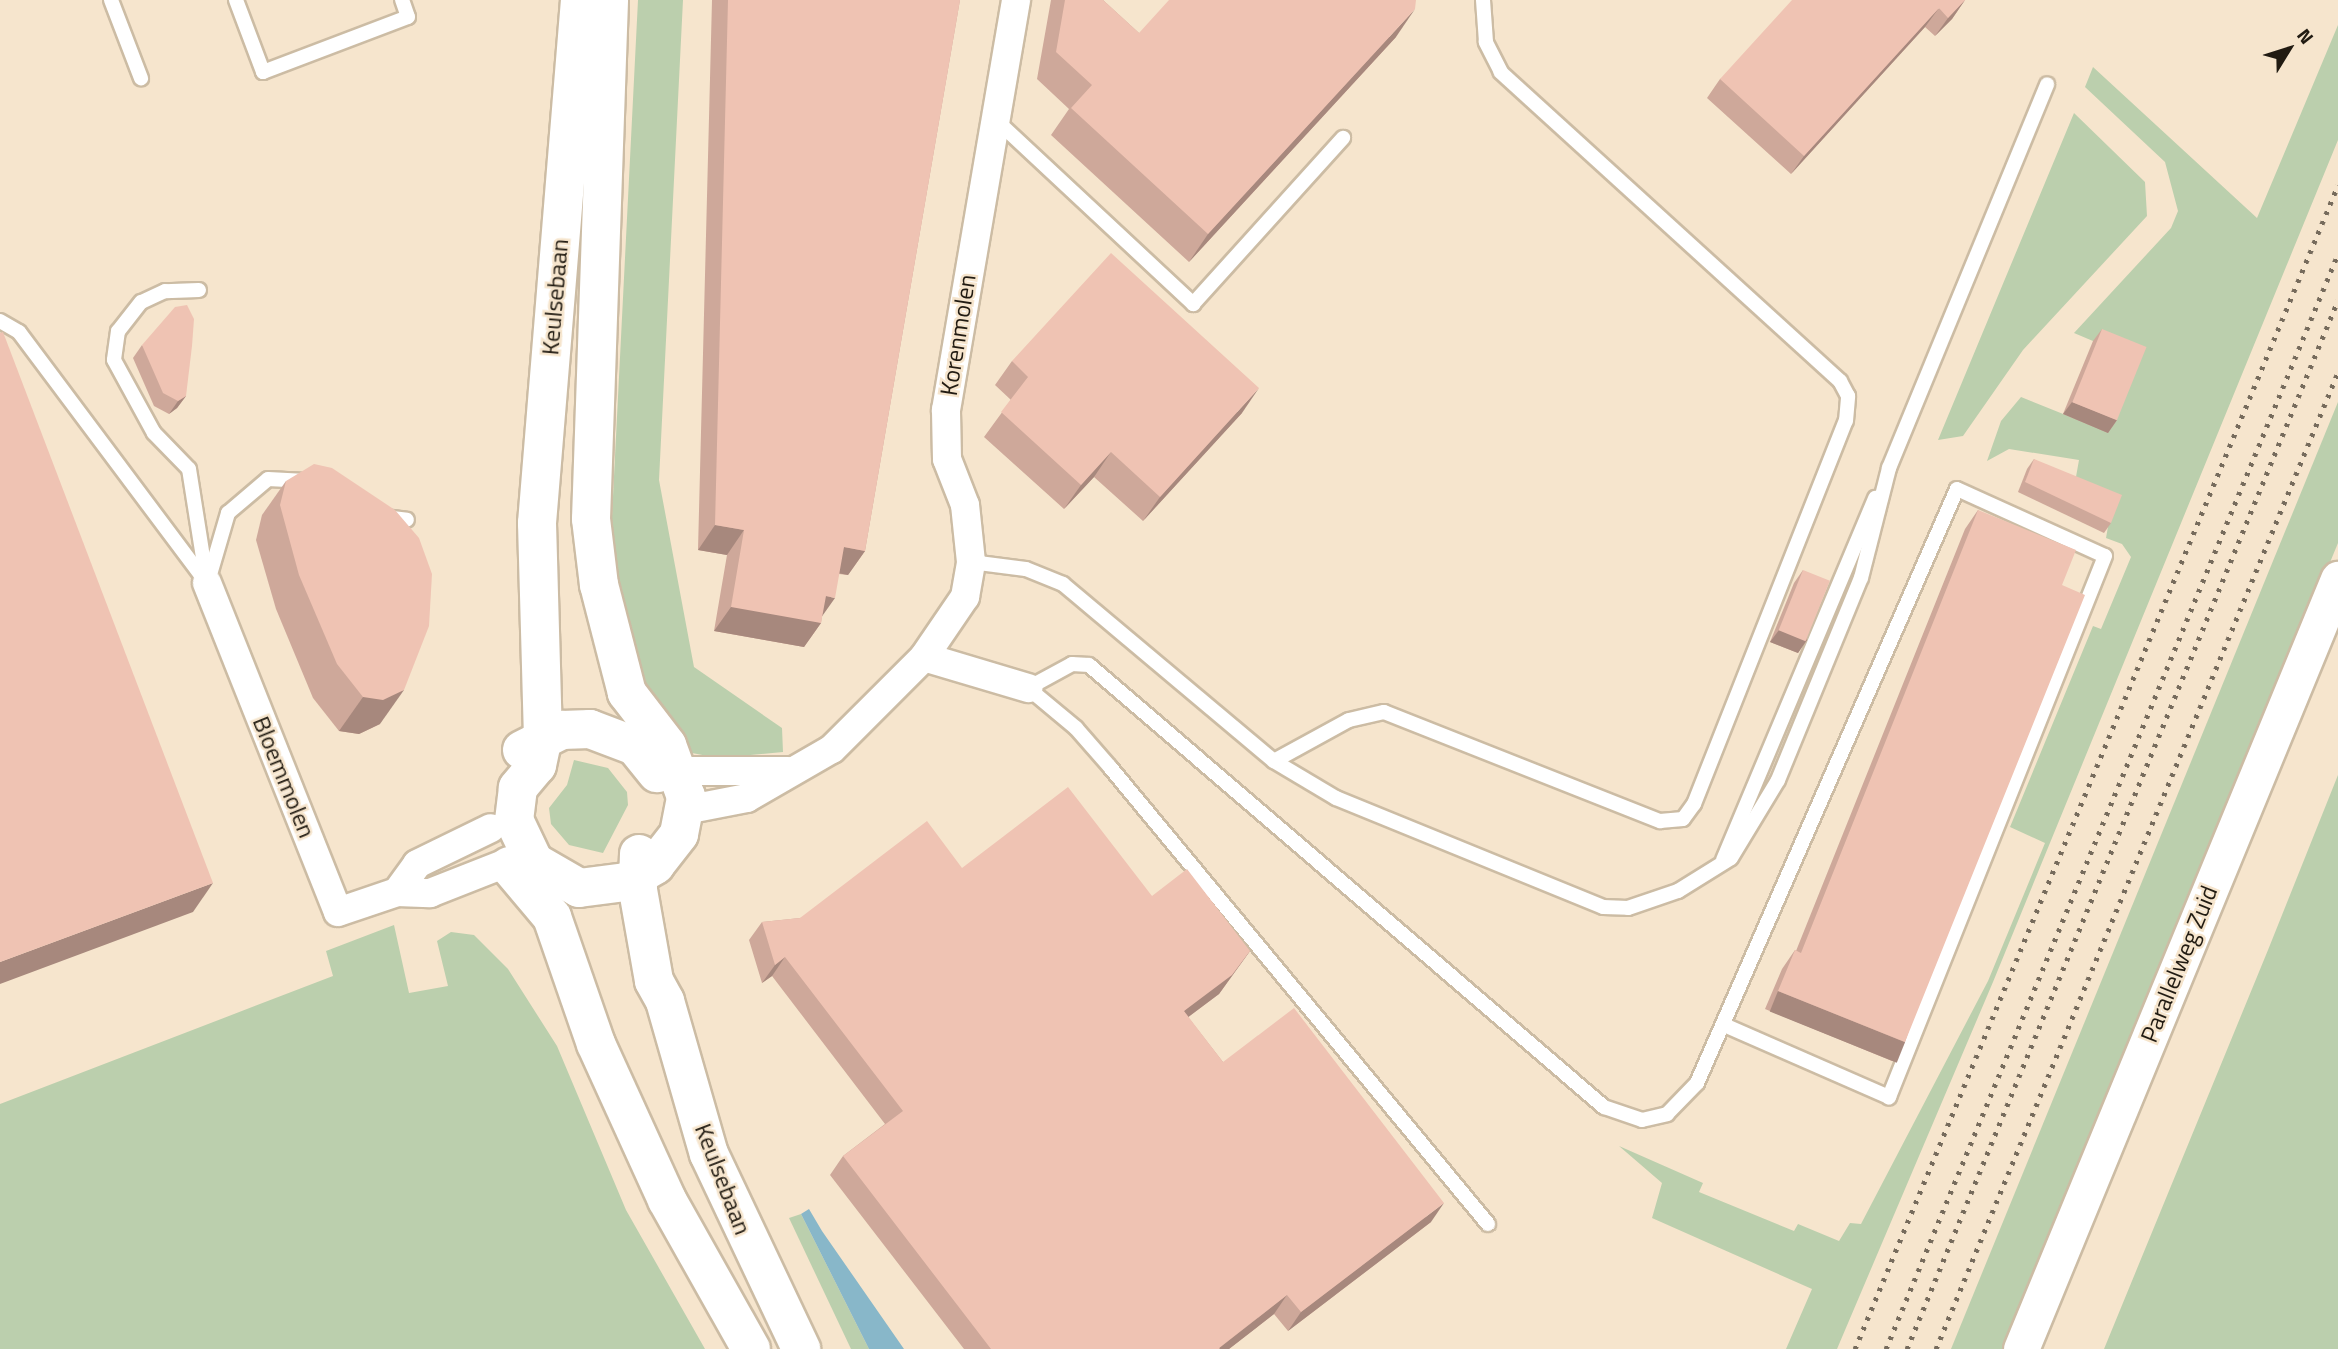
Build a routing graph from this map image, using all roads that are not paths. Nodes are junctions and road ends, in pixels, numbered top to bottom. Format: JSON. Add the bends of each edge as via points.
{"nodes":[{"id":1,"x":111,"y":0,"type":"edge"},
{"id":2,"x":236,"y":0,"type":"edge"},
{"id":3,"x":402,"y":0,"type":"edge"},
{"id":4,"x":580,"y":0,"type":"edge"},
{"id":5,"x":609,"y":0,"type":"edge"},
{"id":6,"x":1016,"y":0,"type":"edge"},
{"id":7,"x":1483,"y":0,"type":"edge"},
{"id":8,"x":141,"y":78,"type":"dead end"},
{"id":9,"x":2047,"y":84,"type":"dead end"},
{"id":10,"x":995,"y":119,"type":"junction"},
{"id":11,"x":1343,"y":138,"type":"dead end"},
{"id":12,"x":199,"y":290,"type":"dead end"},
{"id":13,"x":0,"y":321,"type":"edge"},
{"id":14,"x":1889,"y":468,"type":"junction"},
{"id":15,"x":330,"y":482,"type":"edge"},
{"id":16,"x":371,"y":515,"type":"edge"},
{"id":17,"x":407,"y":520,"type":"edge"},
{"id":18,"x":971,"y":562,"type":"junction"},
{"id":19,"x":2338,"y":579,"type":"edge"},
{"id":20,"x":207,"y":583,"type":"junction"},
{"id":21,"x":924,"y":657,"type":"junction"},
{"id":22,"x":1028,"y":688,"type":"junction"},
{"id":23,"x":630,"y":728,"type":"junction"},
{"id":24,"x":531,"y":744,"type":"junction"},
{"id":25,"x":1274,"y":761,"type":"junction"},
{"id":26,"x":788,"y":771,"type":"junction"},
{"id":27,"x":669,"y":772,"type":"junction"},
{"id":28,"x":685,"y":810,"type":"junction"},
{"id":29,"x":491,"y":828,"type":"junction"},
{"id":30,"x":518,"y":860,"type":"junction"},
{"id":31,"x":1720,"y":867,"type":"junction"},
{"id":32,"x":646,"y":870,"type":"junction"},
{"id":33,"x":397,"y":892,"type":"junction"},
{"id":34,"x":551,"y":892,"type":"junction"},
{"id":35,"x":1724,"y":1025,"type":"junction"},
{"id":36,"x":1488,"y":1224,"type":"dead end"},
{"id":37,"x":751,"y":1349,"type":"edge"},
{"id":38,"x":801,"y":1349,"type":"edge"},
{"id":39,"x":2021,"y":1349,"type":"edge"}],
"edges":[{"from":1,"to":8,"type":"lane"},
{"from":2,"to":3,"type":"lane","via":[[264,72],[408,17]]},
{"from":4,"to":24,"type":"main road","name":"Keulsebaan","via":[[535,594],[523,616]]},
{"from":5,"to":23,"type":"main road","name":"Keulsebaan","via":[[590,423],[600,585],[594,613]]},
{"from":6,"to":10,"type":"street","name":"Korenmolen"},
{"from":7,"to":25,"type":"lane","via":[[1486,42],[1502,72],[1840,381],[1848,396],[1846,421],[1694,804],[1683,819],[1660,821],[1391,713],[1349,720]]},
{"from":9,"to":14,"type":"lane"},
{"from":10,"to":11,"type":"lane","via":[[1193,304]]},
{"from":10,"to":18,"type":"street","name":"Korenmolen","via":[[946,410],[947,459],[965,505]]},
{"from":12,"to":20,"type":"lane","via":[[165,291],[141,302],[118,331],[114,360],[154,433],[189,469]]},
{"from":13,"to":20,"type":"lane","via":[[19,332]]},
{"from":14,"to":31,"type":"lane","via":[[1841,569]]},
{"from":14,"to":31,"type":"lane","via":[[1861,578],[1778,780],[1758,822]]},
{"from":15,"to":20,"type":"lane","via":[[268,479],[228,513]]},
{"from":16,"to":17,"type":"lane"},
{"from":18,"to":21,"type":"street","name":"Korenmolen","via":[[965,597]]},
{"from":18,"to":25,"type":"lane","via":[[1026,569],[1063,583]]},
{"from":19,"to":39,"type":"street","name":"Parallelweg Zuid"},
{"from":20,"to":33,"type":"street","name":"Bloemmolen","via":[[338,912]]},
{"from":21,"to":22,"type":"street"},
{"from":21,"to":26,"type":"street","name":"Korenmolen","via":[[832,750]]},
{"from":22,"to":35,"type":"lane","via":[[1072,664],[1089,665],[1604,1107],[1642,1120],[1667,1114],[1697,1083]]},
{"from":22,"to":36,"type":"lane","via":[[1076,728],[1110,767]]},
{"from":23,"to":24,"type":"main road","via":[[576,728]]},
{"from":23,"to":27,"type":"main road"},
{"from":24,"to":29,"type":"main road","via":[[497,789]]},
{"from":24,"to":30,"type":"main road","via":[[537,765],[514,801]]},
{"from":25,"to":31,"type":"lane","via":[[1336,798],[1604,906],[1646,904]]},
{"from":26,"to":27,"type":"street","name":"Korenmolen"},
{"from":26,"to":28,"type":"street","name":"Korenmolen","via":[[747,798]]},
{"from":27,"to":28,"type":"main road"},
{"from":27,"to":32,"type":"main road","via":[[661,810],[641,849]]},
{"from":28,"to":32,"type":"main road","via":[[678,834]]},
{"from":29,"to":30,"type":"main road"},
{"from":29,"to":33,"type":"street","via":[[417,864]]},
{"from":30,"to":33,"type":"street","name":"Bloemmolen","via":[[429,893]]},
{"from":30,"to":34,"type":"main road"},
{"from":32,"to":34,"type":"main road","via":[[608,886]]},
{"from":32,"to":38,"type":"main road","name":"Keulsebaan","via":[[670,977],[665,1001],[709,1154]]},
{"from":34,"to":37,"type":"main road","name":"Keulsebaan","via":[[613,1073],[667,1200]]},
{"from":35,"to":35,"type":"lane","via":[[1889,1097],[2105,556],[1957,489]]}]}
